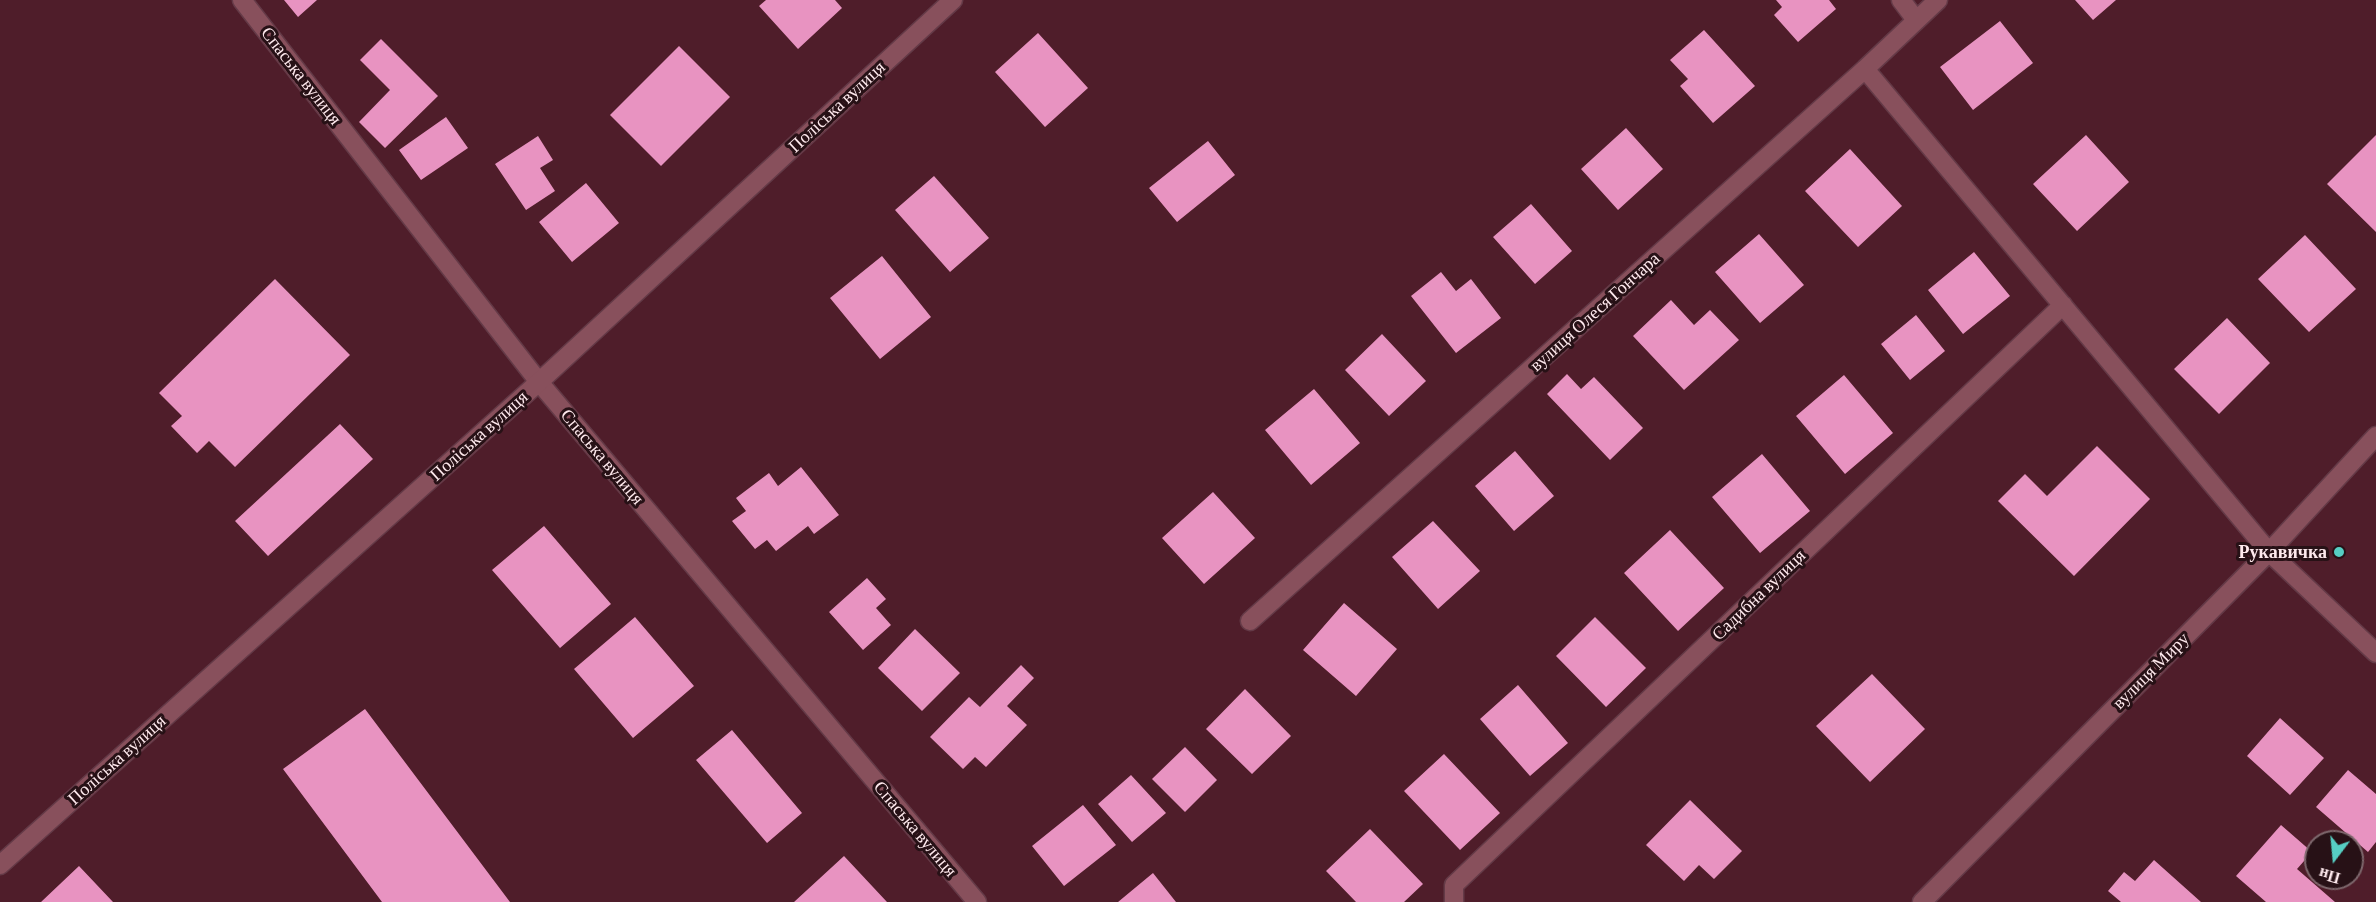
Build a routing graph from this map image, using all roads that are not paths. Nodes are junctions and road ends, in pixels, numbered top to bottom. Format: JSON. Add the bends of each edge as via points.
{"nodes":[{"id":1,"x":242,"y":0,"type":"edge"},
{"id":2,"x":952,"y":0,"type":"edge"},
{"id":3,"x":1901,"y":0,"type":"edge"},
{"id":4,"x":1938,"y":0,"type":"edge"},
{"id":5,"x":1916,"y":20,"type":"junction"},
{"id":6,"x":1865,"y":69,"type":"junction"},
{"id":7,"x":2063,"y":305,"type":"junction"},
{"id":8,"x":539,"y":382,"type":"junction"},
{"id":9,"x":2376,"y":436,"type":"edge"},
{"id":10,"x":2269,"y":552,"type":"junction"},
{"id":11,"x":1250,"y":621,"type":"dead end"},
{"id":12,"x":2376,"y":653,"type":"edge"},
{"id":13,"x":0,"y":865,"type":"edge"},
{"id":14,"x":1454,"y":893,"type":"edge"},
{"id":15,"x":977,"y":902,"type":"edge"},
{"id":16,"x":1922,"y":902,"type":"edge"}],
"edges":[{"from":1,"to":8,"type":"street","name":"Спаська вулиця"},
{"from":2,"to":8,"type":"street","name":"Поліська вулиця"},
{"from":3,"to":5,"type":"street"},
{"from":4,"to":5,"type":"street","name":"вулиця Олеся Гончара"},
{"from":5,"to":6,"type":"street","name":"вулиця Олеся Гончара"},
{"from":6,"to":7,"type":"street"},
{"from":6,"to":11,"type":"street","name":"вулиця Олеся Гончара"},
{"from":7,"to":10,"type":"street"},
{"from":7,"to":14,"type":"street","name":"Садибна вулиця"},
{"from":8,"to":13,"type":"street","name":"Поліська вулиця"},
{"from":8,"to":15,"type":"street","name":"Спаська вулиця"},
{"from":9,"to":10,"type":"street","name":"вулиця Миру"},
{"from":10,"to":12,"type":"street"},
{"from":10,"to":16,"type":"street","name":"вулиця Миру"}]}
